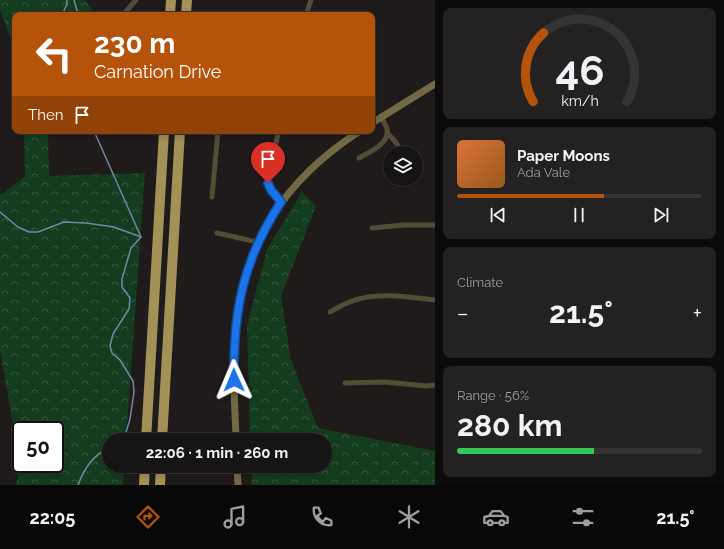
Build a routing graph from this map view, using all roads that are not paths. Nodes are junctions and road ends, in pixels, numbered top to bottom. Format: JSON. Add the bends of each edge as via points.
{"nodes":[{"id":1,"x":136,"y":0,"type":"edge"},
{"id":2,"x":171,"y":0,"type":"edge"},
{"id":3,"x":187,"y":0,"type":"edge"},
{"id":4,"x":311,"y":0,"type":"edge"},
{"id":5,"x":126,"y":12,"type":"edge"},
{"id":6,"x":170,"y":12,"type":"edge"},
{"id":7,"x":186,"y":12,"type":"edge"},
{"id":8,"x":307,"y":12,"type":"edge"},
{"id":9,"x":435,"y":84,"type":"edge"},
{"id":10,"x":381,"y":118,"type":"junction"},
{"id":11,"x":375,"y":121,"type":"edge"},
{"id":12,"x":387,"y":133,"type":"junction"},
{"id":13,"x":164,"y":134,"type":"edge"},
{"id":14,"x":180,"y":134,"type":"edge"},
{"id":15,"x":218,"y":134,"type":"edge"},
{"id":16,"x":278,"y":134,"type":"edge"},
{"id":17,"x":356,"y":134,"type":"edge"},
{"id":18,"x":398,"y":146,"type":"edge"},
{"id":19,"x":358,"y":158,"type":"dead end"},
{"id":20,"x":212,"y":197,"type":"dead end"},
{"id":21,"x":281,"y":202,"type":"junction"},
{"id":22,"x":435,"y":225,"type":"edge"},
{"id":23,"x":372,"y":228,"type":"dead end"},
{"id":24,"x":217,"y":233,"type":"dead end"},
{"id":25,"x":258,"y":242,"type":"junction"},
{"id":26,"x":435,"y":300,"type":"edge"},
{"id":27,"x":330,"y":312,"type":"dead end"},
{"id":28,"x":345,"y":383,"type":"dead end"},
{"id":29,"x":435,"y":385,"type":"edge"},
{"id":30,"x":146,"y":433,"type":"edge"},
{"id":31,"x":162,"y":433,"type":"edge"},
{"id":32,"x":236,"y":433,"type":"edge"},
{"id":33,"x":145,"y":473,"type":"edge"},
{"id":34,"x":161,"y":473,"type":"edge"},
{"id":35,"x":237,"y":473,"type":"edge"},
{"id":36,"x":144,"y":485,"type":"edge"},
{"id":37,"x":160,"y":485,"type":"edge"},
{"id":38,"x":238,"y":485,"type":"edge"}],
"edges":[{"from":1,"to":5,"type":"street"},
{"from":2,"to":6,"type":"highway"},
{"from":3,"to":7,"type":"highway"},
{"from":4,"to":8,"type":"street"},
{"from":9,"to":10,"type":"main road"},
{"from":10,"to":11,"type":"main road"},
{"from":10,"to":12,"type":"street"},
{"from":12,"to":18,"type":"street"},
{"from":12,"to":19,"type":"street","via":[[381,145]]},
{"from":13,"to":30,"type":"highway"},
{"from":14,"to":31,"type":"highway"},
{"from":15,"to":20,"type":"street"},
{"from":16,"to":21,"type":"street","via":[[267,176],[271,190]]},
{"from":17,"to":21,"type":"main road","via":[[309,170]]},
{"from":21,"to":25,"type":"main road"},
{"from":22,"to":23,"type":"street","via":[[404,224]]},
{"from":24,"to":25,"type":"street"},
{"from":25,"to":32,"type":"main road","via":[[245,276],[235,328]]},
{"from":26,"to":27,"type":"street","via":[[378,296],[357,300]]},
{"from":28,"to":29,"type":"street"},
{"from":33,"to":36,"type":"highway"},
{"from":34,"to":37,"type":"highway"},
{"from":35,"to":38,"type":"main road"}]}
